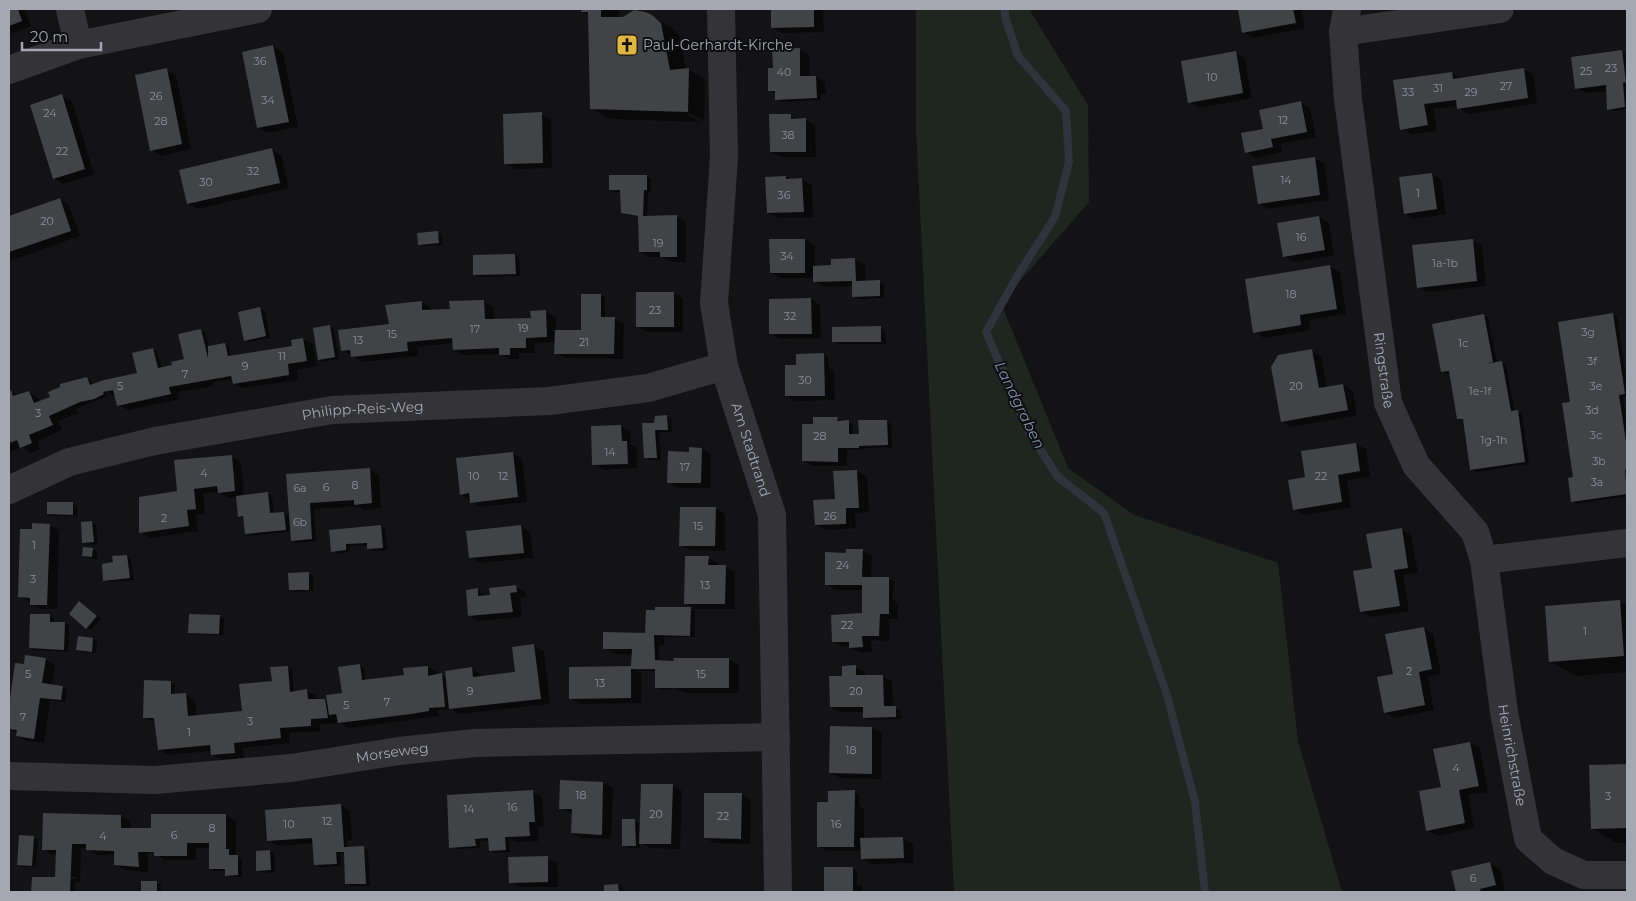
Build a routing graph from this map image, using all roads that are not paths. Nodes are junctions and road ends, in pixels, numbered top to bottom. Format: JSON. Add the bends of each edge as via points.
{"nodes":[{"id":1,"x":70,"y":9,"type":"edge"},
{"id":2,"x":258,"y":9,"type":"edge"},
{"id":3,"x":721,"y":9,"type":"edge"},
{"id":4,"x":1500,"y":9,"type":"edge"},
{"id":5,"x":1345,"y":20,"type":"edge"},
{"id":6,"x":78,"y":44,"type":"junction"},
{"id":7,"x":9,"y":70,"type":"edge"},
{"id":8,"x":724,"y":366,"type":"junction"},
{"id":9,"x":9,"y":490,"type":"edge"},
{"id":10,"x":1627,"y":543,"type":"edge"},
{"id":11,"x":1484,"y":560,"type":"junction"},
{"id":12,"x":776,"y":737,"type":"junction"},
{"id":13,"x":9,"y":776,"type":"edge"},
{"id":14,"x":1627,"y":875,"type":"edge"},
{"id":15,"x":778,"y":892,"type":"edge"}],
"edges":[{"from":1,"to":6,"type":"street"},
{"from":2,"to":6,"type":"street"},
{"from":3,"to":8,"type":"street","name":"Am Stadtrand","via":[[724,157],[714,303]]},
{"from":4,"to":5,"type":"street"},
{"from":5,"to":11,"type":"street","name":"Ringstraße","via":[[1348,99],[1388,403],[1416,466],[1475,532]]},
{"from":6,"to":7,"type":"street"},
{"from":8,"to":9,"type":"street","name":"Philipp-Reis-Weg","via":[[648,388],[549,401],[332,410],[155,440],[69,462]]},
{"from":8,"to":12,"type":"street","name":"Am Stadtrand","via":[[772,515]]},
{"from":10,"to":11,"type":"street"},
{"from":11,"to":14,"type":"street","name":"Heinrichstraße","via":[[1504,712],[1528,839],[1553,861],[1584,875]]},
{"from":12,"to":13,"type":"street","name":"Morseweg","via":[[475,743],[291,768],[155,780]]},
{"from":12,"to":15,"type":"street","name":"Am Stadtrand"}]}
